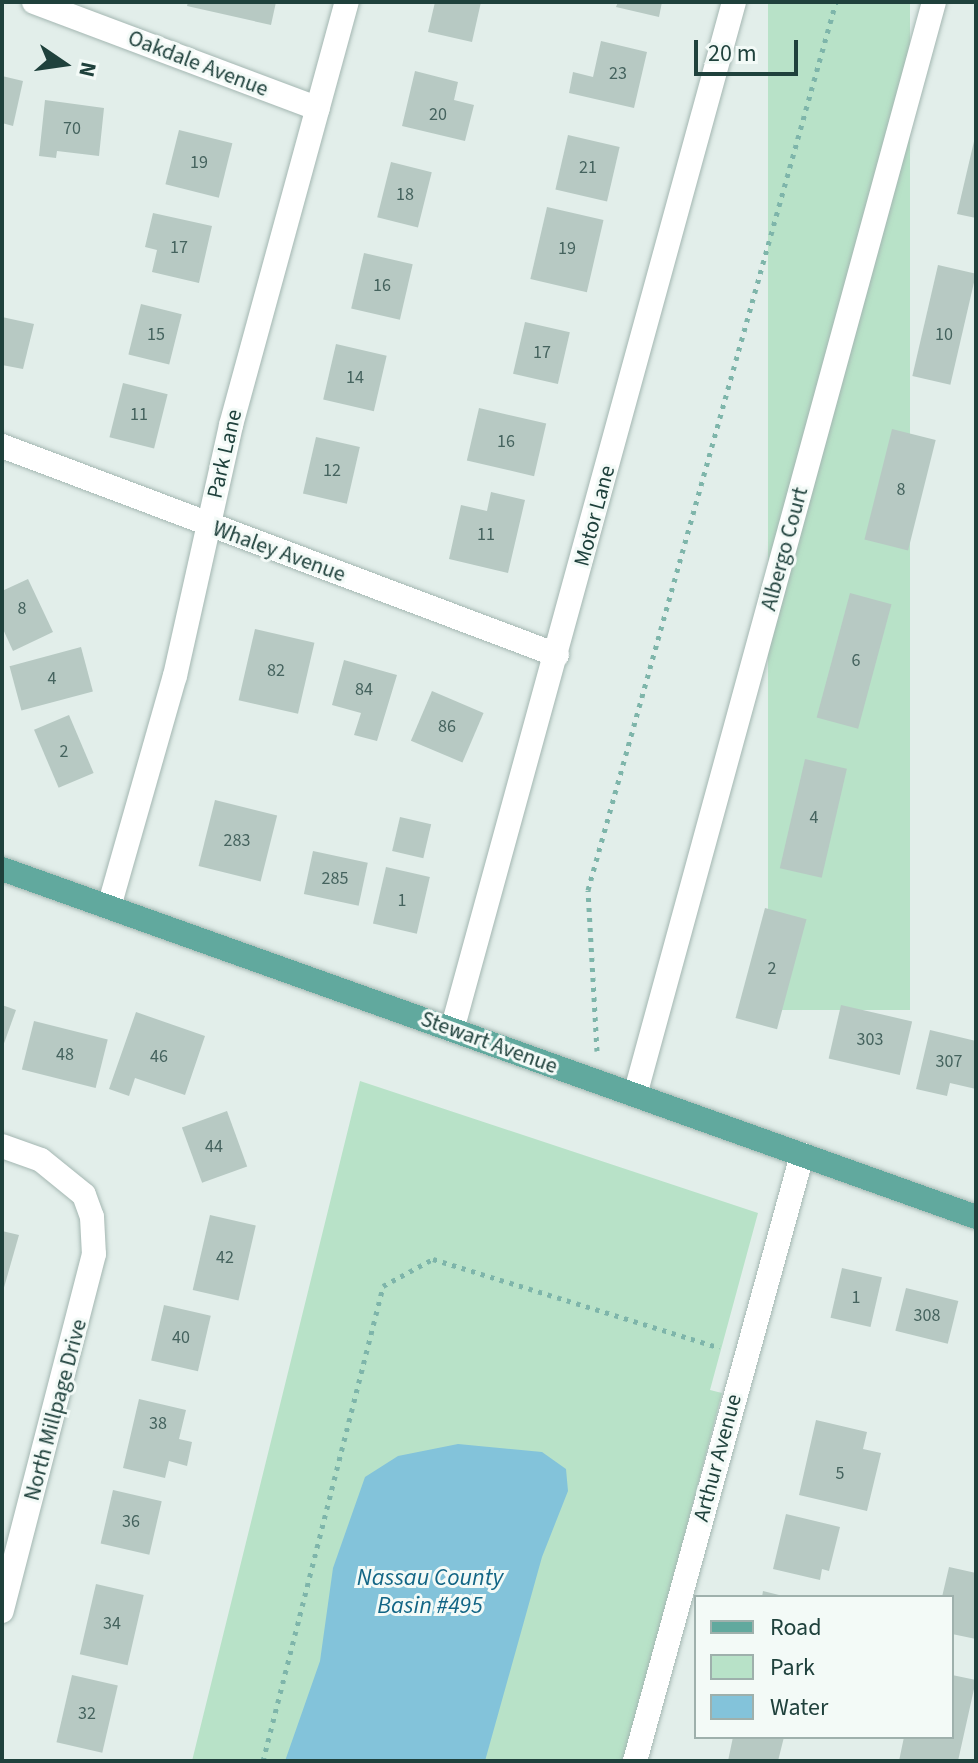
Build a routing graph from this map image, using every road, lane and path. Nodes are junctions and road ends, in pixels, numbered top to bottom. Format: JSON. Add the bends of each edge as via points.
{"nodes":[{"id":1,"x":34,"y":2,"type":"edge"},
{"id":2,"x":347,"y":2,"type":"edge"},
{"id":3,"x":734,"y":2,"type":"edge"},
{"id":4,"x":836,"y":2,"type":"edge"},
{"id":5,"x":934,"y":2,"type":"edge"},
{"id":6,"x":318,"y":109,"type":"junction"},
{"id":7,"x":2,"y":446,"type":"edge"},
{"id":8,"x":208,"y":526,"type":"junction"},
{"id":9,"x":557,"y":655,"type":"junction"},
{"id":10,"x":2,"y":869,"type":"edge"},
{"id":11,"x":109,"y":907,"type":"junction"},
{"id":12,"x":452,"y":1030,"type":"junction"},
{"id":13,"x":599,"y":1082,"type":"junction"},
{"id":14,"x":635,"y":1095,"type":"junction"},
{"id":15,"x":2,"y":1146,"type":"edge"},
{"id":16,"x":802,"y":1155,"type":"junction"},
{"id":17,"x":976,"y":1217,"type":"edge"},
{"id":18,"x":746,"y":1356,"type":"junction"},
{"id":19,"x":2,"y":1611,"type":"edge"},
{"id":20,"x":263,"y":1761,"type":"edge"},
{"id":21,"x":635,"y":1761,"type":"edge"}],
"edges":[{"from":1,"to":6,"type":"street","name":"Oakdale Avenue"},
{"from":2,"to":6,"type":"street","name":"Park Lane"},
{"from":3,"to":9,"type":"street","name":"Motor Lane"},
{"from":4,"to":13,"type":"path","via":[[588,890]]},
{"from":5,"to":14,"type":"street","name":"Albergo Court"},
{"from":6,"to":8,"type":"street","name":"Park Lane"},
{"from":7,"to":8,"type":"street","name":"Whaley Avenue"},
{"from":8,"to":9,"type":"street","name":"Whaley Avenue"},
{"from":8,"to":11,"type":"street","name":"Park Lane","via":[[175,676]]},
{"from":9,"to":12,"type":"street","name":"Motor Lane"},
{"from":10,"to":11,"type":"main road","name":"Stewart Avenue"},
{"from":11,"to":12,"type":"main road","name":"Stewart Avenue"},
{"from":12,"to":13,"type":"main road","name":"Stewart Avenue"},
{"from":13,"to":14,"type":"main road","name":"Stewart Avenue"},
{"from":14,"to":16,"type":"main road","name":"Stewart Avenue"},
{"from":15,"to":19,"type":"street","name":"North Millpage Drive","via":[[64,1174],[89,1207],[91,1269]]},
{"from":16,"to":17,"type":"main road","name":"Stewart Avenue"},
{"from":16,"to":18,"type":"street","name":"Arthur Avenue"},
{"from":18,"to":20,"type":"path","via":[[433,1259],[383,1286]]},
{"from":18,"to":21,"type":"street","name":"Arthur Avenue"}]}
